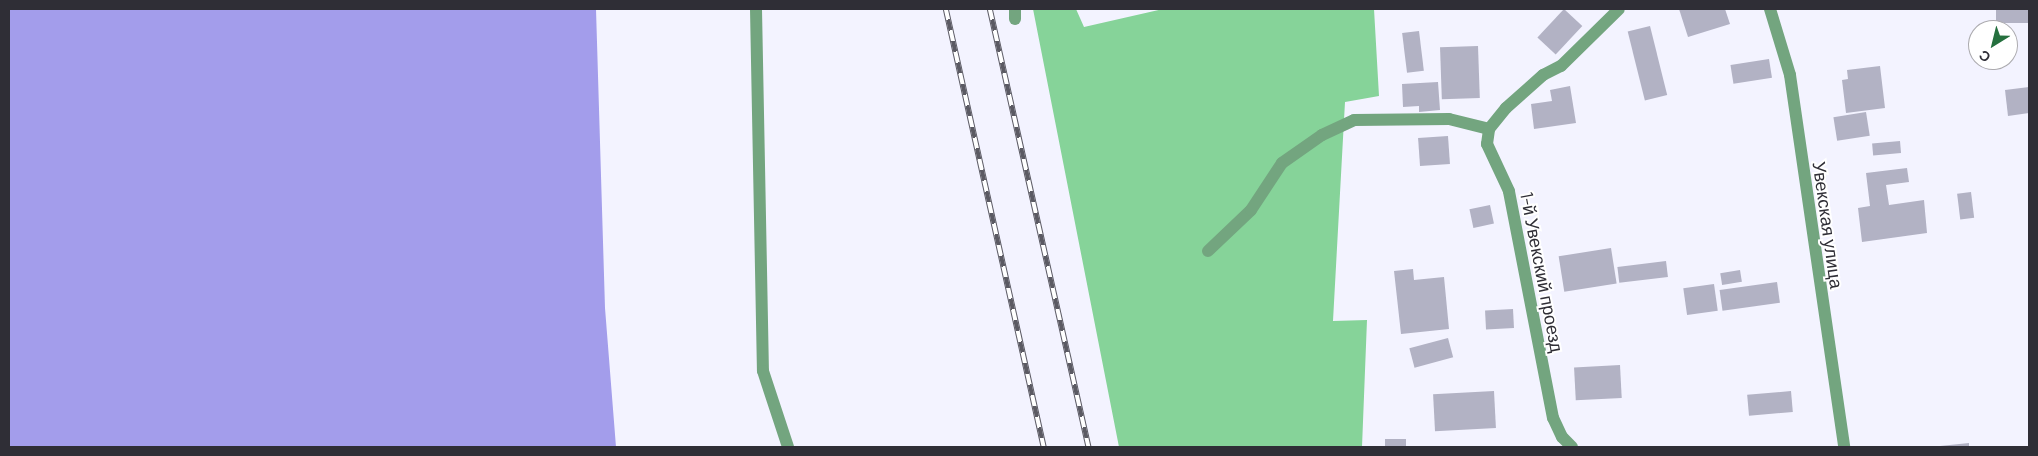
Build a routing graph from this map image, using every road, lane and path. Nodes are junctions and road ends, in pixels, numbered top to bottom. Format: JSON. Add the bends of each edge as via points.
{"nodes":[{"id":1,"x":756,"y":9,"type":"edge"},
{"id":2,"x":1619,"y":9,"type":"edge"},
{"id":3,"x":1770,"y":9,"type":"edge"},
{"id":4,"x":1489,"y":129,"type":"junction"},
{"id":5,"x":1208,"y":251,"type":"dead end"},
{"id":6,"x":788,"y":447,"type":"edge"},
{"id":7,"x":1572,"y":447,"type":"edge"},
{"id":8,"x":1844,"y":447,"type":"edge"}],
"edges":[{"from":1,"to":6,"type":"street","via":[[763,371]]},
{"from":2,"to":4,"type":"street","via":[[1561,66],[1543,75],[1506,108]]},
{"from":3,"to":8,"type":"street","name":"Увекская улица","via":[[1790,75]]},
{"from":4,"to":5,"type":"street","via":[[1449,119],[1354,120],[1322,135],[1282,163],[1251,210]]},
{"from":4,"to":7,"type":"street","name":"1-й Увекский проезд","via":[[1487,144],[1509,191],[1553,418],[1562,437]]}]}
